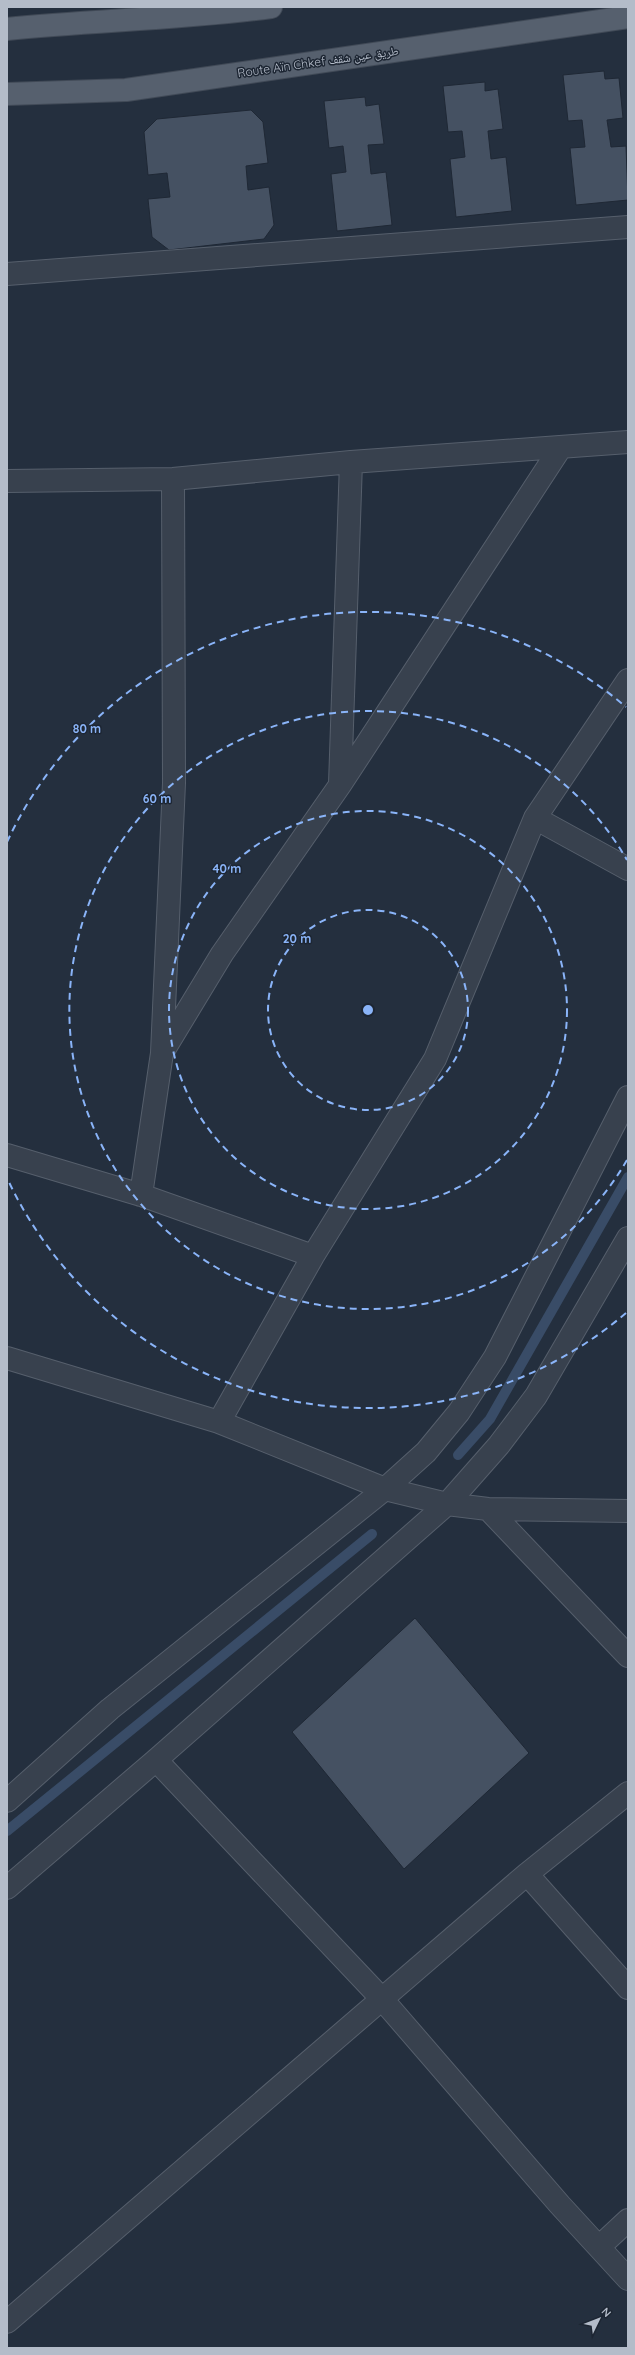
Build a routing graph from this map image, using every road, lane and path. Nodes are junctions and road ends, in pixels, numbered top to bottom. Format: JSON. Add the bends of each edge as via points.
{"nodes":[{"id":1,"x":270,"y":7,"type":"edge"},
{"id":2,"x":628,"y":18,"type":"edge"},
{"id":3,"x":7,"y":29,"type":"edge"},
{"id":4,"x":7,"y":94,"type":"edge"},
{"id":5,"x":628,"y":227,"type":"edge"},
{"id":6,"x":7,"y":274,"type":"edge"},
{"id":7,"x":628,"y":442,"type":"edge"},
{"id":8,"x":561,"y":447,"type":"junction"},
{"id":9,"x":351,"y":462,"type":"junction"},
{"id":10,"x":173,"y":479,"type":"junction"},
{"id":11,"x":7,"y":481,"type":"edge"},
{"id":12,"x":628,"y":680,"type":"edge"},
{"id":13,"x":340,"y":785,"type":"junction"},
{"id":14,"x":536,"y":818,"type":"junction"},
{"id":15,"x":628,"y":869,"type":"edge"},
{"id":16,"x":162,"y":1053,"type":"junction"},
{"id":17,"x":628,"y":1097,"type":"edge"},
{"id":18,"x":7,"y":1155,"type":"edge"},
{"id":19,"x":141,"y":1195,"type":"junction"},
{"id":20,"x":628,"y":1238,"type":"edge"},
{"id":21,"x":313,"y":1256,"type":"junction"},
{"id":22,"x":7,"y":1358,"type":"edge"},
{"id":23,"x":219,"y":1422,"type":"junction"},
{"id":24,"x":385,"y":1489,"type":"junction"},
{"id":25,"x":447,"y":1504,"type":"junction"},
{"id":26,"x":488,"y":1509,"type":"junction"},
{"id":27,"x":628,"y":1511,"type":"edge"},
{"id":28,"x":628,"y":1656,"type":"edge"},
{"id":29,"x":156,"y":1760,"type":"junction"},
{"id":30,"x":628,"y":1793,"type":"edge"},
{"id":31,"x":7,"y":1802,"type":"edge"},
{"id":32,"x":527,"y":1874,"type":"junction"},
{"id":33,"x":7,"y":1888,"type":"edge"},
{"id":34,"x":628,"y":1988,"type":"edge"},
{"id":35,"x":382,"y":1999,"type":"junction"},
{"id":36,"x":628,"y":2220,"type":"edge"},
{"id":37,"x":599,"y":2247,"type":"junction"},
{"id":38,"x":628,"y":2279,"type":"edge"},
{"id":39,"x":7,"y":2322,"type":"edge"}],
"edges":[{"from":1,"to":3,"type":"main road","via":[[211,15]]},
{"from":2,"to":4,"type":"main road","name":"Route Aïn Chkef طريق عين شقف","via":[[126,90]]},
{"from":5,"to":6,"type":"street"},
{"from":7,"to":8,"type":"street"},
{"from":8,"to":9,"type":"street"},
{"from":8,"to":13,"type":"street"},
{"from":9,"to":10,"type":"street"},
{"from":9,"to":13,"type":"street"},
{"from":10,"to":11,"type":"street"},
{"from":10,"to":16,"type":"street","via":[[174,783]]},
{"from":12,"to":14,"type":"street"},
{"from":13,"to":16,"type":"street","via":[[222,954]]},
{"from":14,"to":15,"type":"street"},
{"from":14,"to":21,"type":"street","via":[[434,1059]]},
{"from":16,"to":19,"type":"street"},
{"from":17,"to":24,"type":"street","via":[[495,1357],[459,1412],[426,1452]]},
{"from":18,"to":19,"type":"street"},
{"from":19,"to":21,"type":"street"},
{"from":20,"to":25,"type":"street","via":[[536,1396],[499,1445]]},
{"from":21,"to":23,"type":"street"},
{"from":22,"to":23,"type":"street"},
{"from":23,"to":24,"type":"street"},
{"from":24,"to":25,"type":"street"},
{"from":24,"to":31,"type":"street","via":[[110,1709]]},
{"from":25,"to":26,"type":"street"},
{"from":25,"to":29,"type":"street"},
{"from":26,"to":27,"type":"street"},
{"from":26,"to":28,"type":"street"},
{"from":29,"to":33,"type":"street"},
{"from":29,"to":35,"type":"street"},
{"from":30,"to":32,"type":"street"},
{"from":32,"to":34,"type":"street"},
{"from":32,"to":35,"type":"street"},
{"from":35,"to":37,"type":"street"},
{"from":35,"to":39,"type":"street"},
{"from":36,"to":37,"type":"street"},
{"from":37,"to":38,"type":"street"}]}
